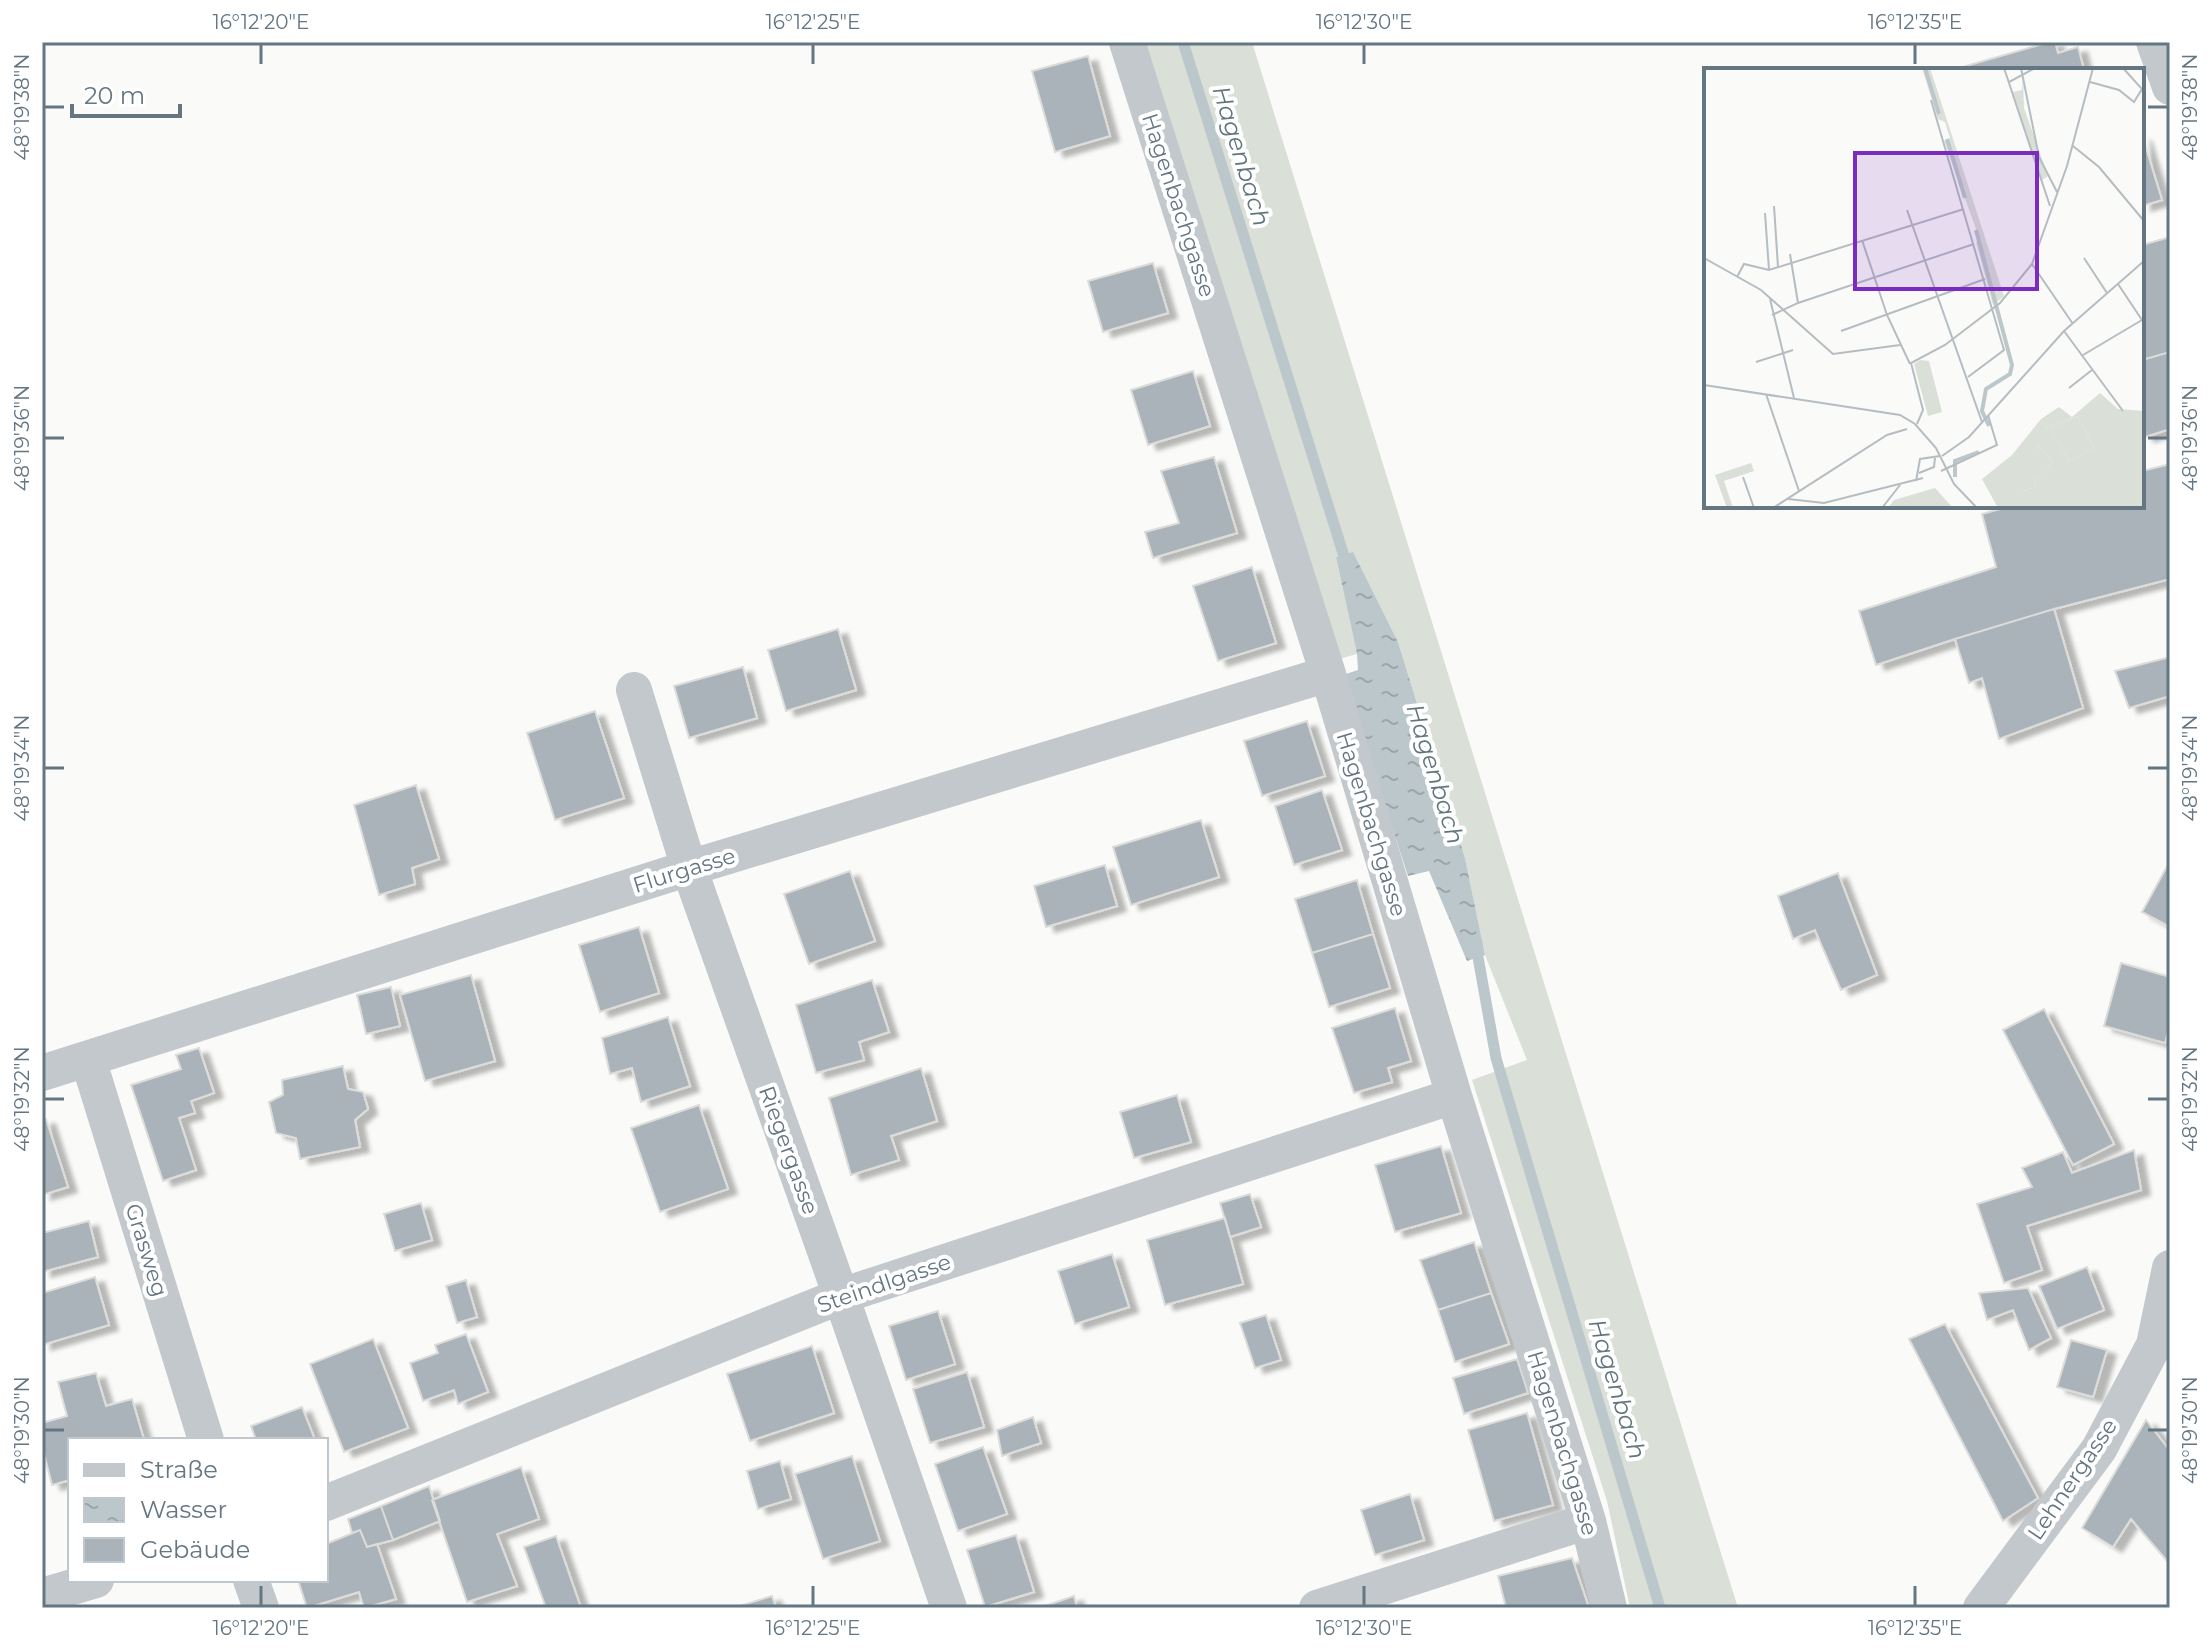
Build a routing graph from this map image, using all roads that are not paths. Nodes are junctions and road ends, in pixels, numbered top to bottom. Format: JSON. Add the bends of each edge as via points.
{"nodes":[{"id":1,"x":1127,"y":42,"type":"edge"},
{"id":2,"x":2154,"y":42,"type":"edge"},
{"id":3,"x":2170,"y":87,"type":"edge"},
{"id":4,"x":1328,"y":674,"type":"junction"},
{"id":5,"x":634,"y":690,"type":"dead end"},
{"id":6,"x":689,"y":868,"type":"junction"},
{"id":7,"x":88,"y":1059,"type":"junction"},
{"id":8,"x":42,"y":1073,"type":"edge"},
{"id":9,"x":1454,"y":1096,"type":"junction"},
{"id":10,"x":2170,"y":1268,"type":"edge"},
{"id":11,"x":841,"y":1296,"type":"junction"},
{"id":12,"x":2162,"y":1356,"type":"edge"},
{"id":13,"x":205,"y":1438,"type":"edge"},
{"id":14,"x":328,"y":1502,"type":"edge"},
{"id":15,"x":1588,"y":1521,"type":"junction"},
{"id":16,"x":89,"y":1582,"type":"edge"},
{"id":17,"x":252,"y":1582,"type":"edge"},
{"id":18,"x":42,"y":1596,"type":"edge"},
{"id":19,"x":261,"y":1608,"type":"edge"},
{"id":20,"x":949,"y":1608,"type":"edge"},
{"id":21,"x":1317,"y":1608,"type":"edge"},
{"id":22,"x":1609,"y":1608,"type":"edge"},
{"id":23,"x":1981,"y":1608,"type":"edge"}],
"edges":[{"from":1,"to":4,"type":"street","name":"Hagenbachgasse"},
{"from":2,"to":3,"type":"street"},
{"from":4,"to":6,"type":"street","name":"Flurgasse"},
{"from":4,"to":9,"type":"street","name":"Hagenbachgasse"},
{"from":5,"to":6,"type":"street","name":"Riegergasse"},
{"from":6,"to":7,"type":"street","name":"Flurgasse"},
{"from":6,"to":11,"type":"street","name":"Riegergasse"},
{"from":7,"to":8,"type":"street","name":"Flurgasse"},
{"from":7,"to":13,"type":"street","name":"Grasweg"},
{"from":9,"to":11,"type":"street","name":"Steindlgasse"},
{"from":9,"to":15,"type":"street","name":"Hagenbachgasse"},
{"from":10,"to":12,"type":"street","name":"Lehnergasse"},
{"from":11,"to":14,"type":"street","name":"Steindlgasse"},
{"from":11,"to":20,"type":"street","name":"Riegergasse"},
{"from":12,"to":23,"type":"street","name":"Lehnergasse"},
{"from":15,"to":21,"type":"street"},
{"from":15,"to":22,"type":"street","name":"Hagenbachgasse"},
{"from":16,"to":18,"type":"street"},
{"from":17,"to":19,"type":"street"}]}
